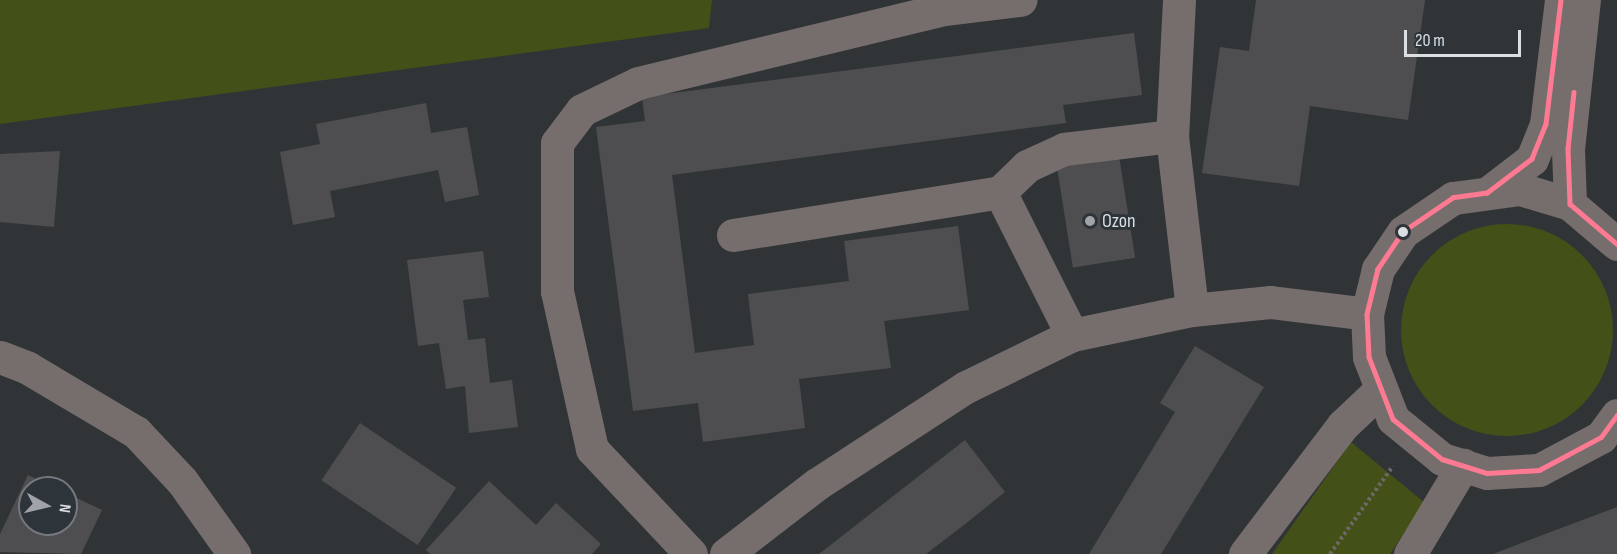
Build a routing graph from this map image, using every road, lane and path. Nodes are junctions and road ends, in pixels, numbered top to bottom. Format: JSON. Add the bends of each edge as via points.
{"nodes":[{"id":1,"x":1020,"y":0,"type":"edge"},
{"id":2,"x":1179,"y":0,"type":"edge"},
{"id":3,"x":1561,"y":0,"type":"edge"},
{"id":4,"x":1584,"y":0,"type":"edge"},
{"id":5,"x":1172,"y":136,"type":"junction"},
{"id":6,"x":1000,"y":192,"type":"junction"},
{"id":7,"x":1487,"y":194,"type":"junction"},
{"id":8,"x":1570,"y":204,"type":"junction"},
{"id":9,"x":733,"y":235,"type":"dead end"},
{"id":10,"x":1617,"y":244,"type":"edge"},
{"id":11,"x":1192,"y":310,"type":"junction"},
{"id":12,"x":1367,"y":315,"type":"junction"},
{"id":13,"x":1072,"y":335,"type":"junction"},
{"id":14,"x":0,"y":357,"type":"edge"},
{"id":15,"x":1380,"y":391,"type":"junction"},
{"id":16,"x":1617,"y":415,"type":"edge"},
{"id":17,"x":1414,"y":436,"type":"junction"},
{"id":18,"x":1463,"y":465,"type":"junction"},
{"id":19,"x":234,"y":554,"type":"edge"},
{"id":20,"x":691,"y":554,"type":"edge"},
{"id":21,"x":726,"y":554,"type":"edge"},
{"id":22,"x":1245,"y":554,"type":"edge"},
{"id":23,"x":1330,"y":554,"type":"edge"},
{"id":24,"x":1410,"y":554,"type":"edge"}],
"edges":[{"from":1,"to":20,"type":"street","via":[[944,9],[638,83],[582,110],[557,143],[557,291],[591,449]]},
{"from":2,"to":5,"type":"street"},
{"from":3,"to":7,"type":"street","via":[[1546,124],[1536,151],[1532,159]]},
{"from":4,"to":8,"type":"street","via":[[1568,149]]},
{"from":5,"to":6,"type":"street","via":[[1064,149],[1027,166]]},
{"from":5,"to":11,"type":"street"},
{"from":6,"to":9,"type":"street"},
{"from":6,"to":13,"type":"street"},
{"from":7,"to":8,"type":"street","via":[[1520,189]]},
{"from":7,"to":12,"type":"street","via":[[1453,198],[1403,232],[1378,268]]},
{"from":8,"to":10,"type":"street"},
{"from":11,"to":12,"type":"street","via":[[1271,302]]},
{"from":11,"to":13,"type":"street"},
{"from":12,"to":15,"type":"street","via":[[1369,357]]},
{"from":13,"to":21,"type":"street","via":[[966,387],[817,484]]},
{"from":14,"to":19,"type":"street","via":[[28,368],[136,432],[182,481]]},
{"from":15,"to":17,"type":"street","via":[[1393,419]]},
{"from":15,"to":22,"type":"street","via":[[1343,425]]},
{"from":16,"to":18,"type":"street","via":[[1601,437],[1539,470],[1487,473]]},
{"from":17,"to":18,"type":"street","via":[[1442,459]]},
{"from":17,"to":23,"type":"path"},
{"from":18,"to":24,"type":"street"}]}
